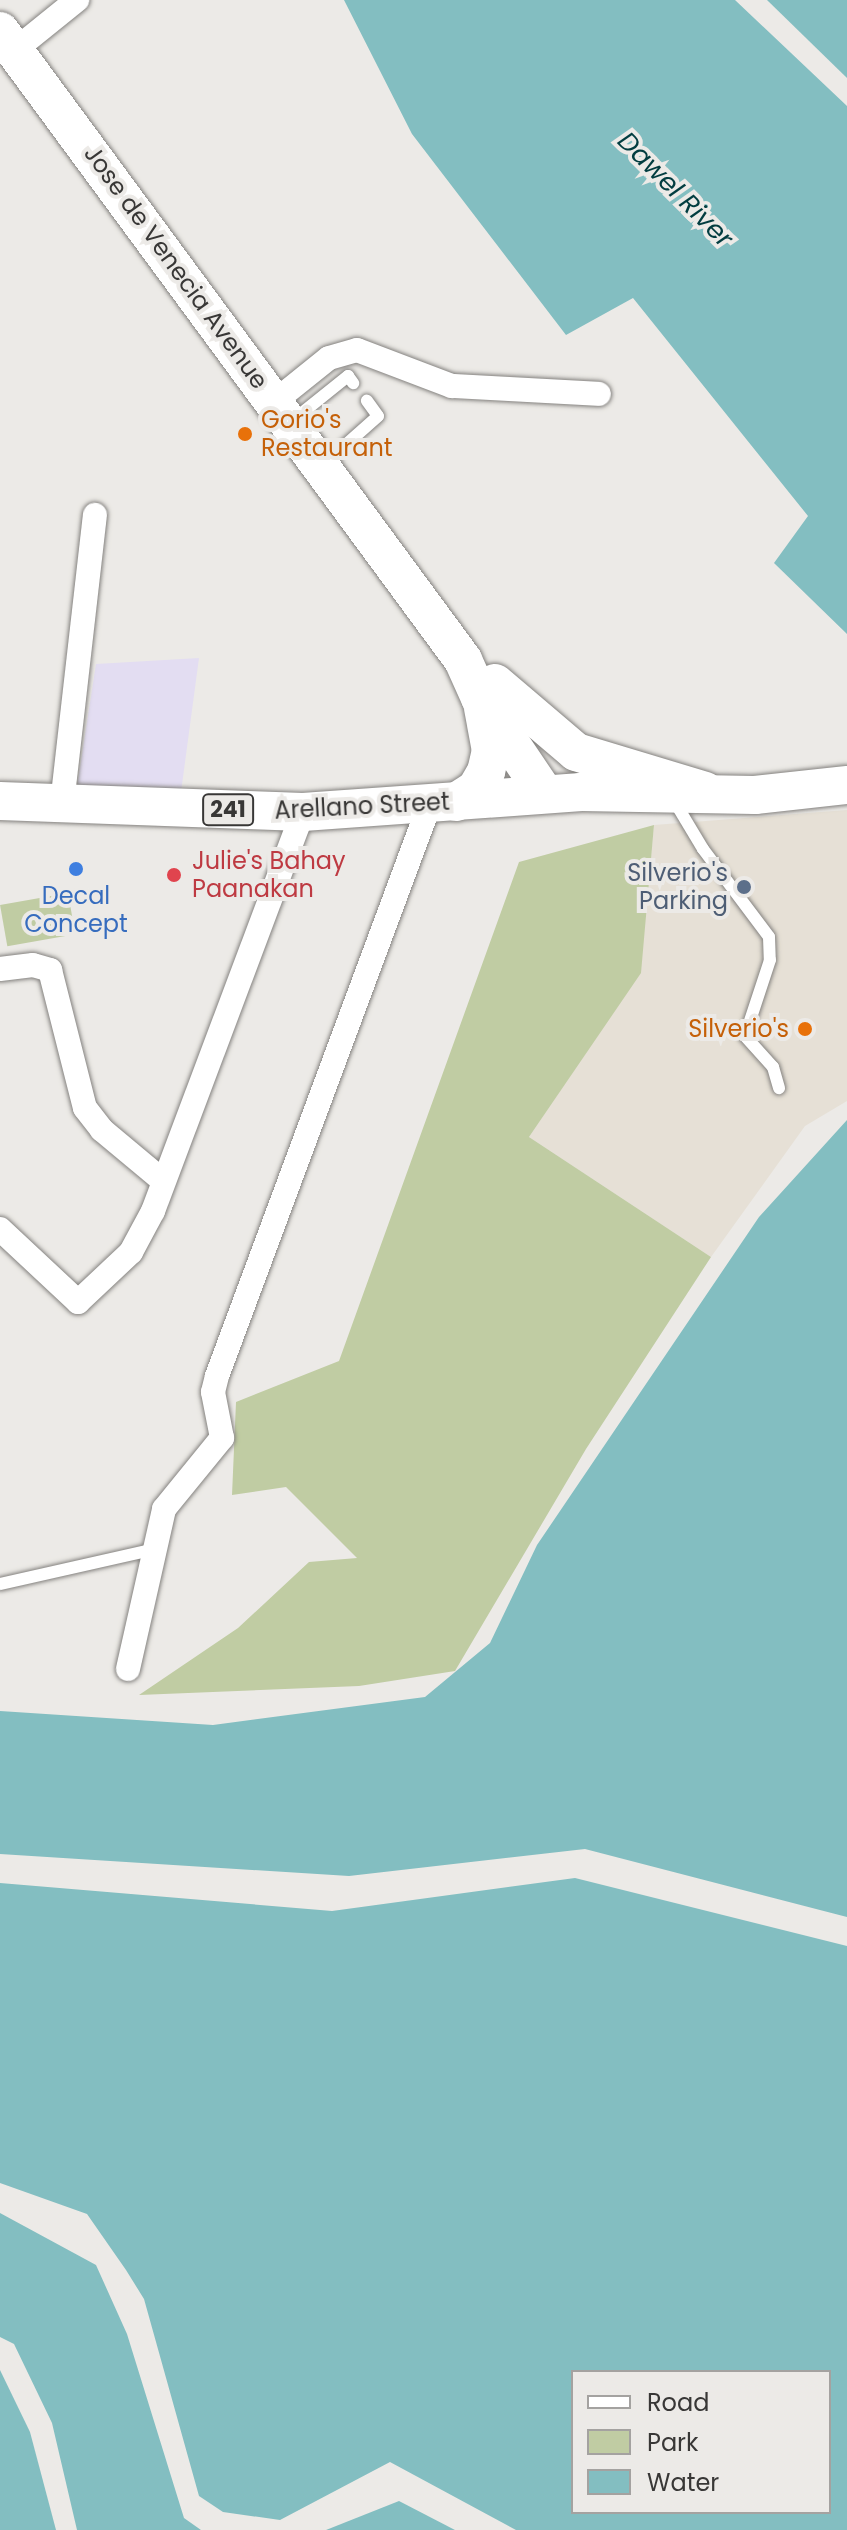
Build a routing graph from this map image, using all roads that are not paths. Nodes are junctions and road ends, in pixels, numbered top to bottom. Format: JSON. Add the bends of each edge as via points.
{"nodes":[{"id":1,"x":77,"y":0,"type":"edge"},
{"id":2,"x":8,"y":40,"type":"edge"},
{"id":3,"x":353,"y":383,"type":"dead end"},
{"id":4,"x":599,"y":394,"type":"dead end"},
{"id":5,"x":367,"y":401,"type":"dead end"},
{"id":6,"x":282,"y":412,"type":"junction"},
{"id":7,"x":321,"y":466,"type":"junction"},
{"id":8,"x":95,"y":515,"type":"dead end"},
{"id":9,"x":487,"y":690,"type":"junction"},
{"id":10,"x":847,"y":785,"type":"edge"},
{"id":11,"x":687,"y":791,"type":"junction"},
{"id":12,"x":563,"y":793,"type":"junction"},
{"id":13,"x":0,"y":801,"type":"edge"},
{"id":14,"x":62,"y":804,"type":"junction"},
{"id":15,"x":443,"y":804,"type":"junction"},
{"id":16,"x":303,"y":812,"type":"junction"},
{"id":17,"x":0,"y":969,"type":"edge"},
{"id":18,"x":779,"y":1088,"type":"dead end"},
{"id":19,"x":162,"y":1180,"type":"junction"},
{"id":20,"x":0,"y":1229,"type":"edge"},
{"id":21,"x":151,"y":1550,"type":"junction"},
{"id":22,"x":0,"y":1584,"type":"edge"},
{"id":23,"x":128,"y":1669,"type":"dead end"}],
"edges":[{"from":1,"to":2,"type":"street"},
{"from":2,"to":6,"type":"main road","name":"Jose de Venecia Avenue"},
{"from":3,"to":6,"type":"lane","via":[[348,376]]},
{"from":4,"to":6,"type":"street","via":[[452,386],[357,350],[329,358]]},
{"from":5,"to":7,"type":"lane","via":[[378,416]]},
{"from":6,"to":7,"type":"main road","name":"Jose de Venecia Avenue"},
{"from":7,"to":9,"type":"main road","name":"Jose de Venecia Avenue"},
{"from":8,"to":14,"type":"street"},
{"from":9,"to":11,"type":"main road","via":[[576,752]]},
{"from":9,"to":12,"type":"main road","name":"Jose de Venecia Avenue"},
{"from":9,"to":15,"type":"main road","via":[[491,751],[486,772],[476,789]]},
{"from":10,"to":11,"type":"main road","number":"241","via":[[755,795]]},
{"from":11,"to":12,"type":"main road","number":"241"},
{"from":11,"to":18,"type":"lane","via":[[703,849],[769,937],[770,960],[745,1036],[773,1067]]},
{"from":12,"to":15,"type":"main road","name":"Arellano Street","number":"241"},
{"from":13,"to":14,"type":"main road","name":"Arellano Street","number":"241"},
{"from":14,"to":16,"type":"main road","name":"Arellano Street","number":"241"},
{"from":15,"to":16,"type":"main road","name":"Arellano Street","number":"241"},
{"from":15,"to":21,"type":"street","via":[[217,1376],[213,1392],[222,1438],[172,1495]]},
{"from":16,"to":19,"type":"street"},
{"from":17,"to":19,"type":"street","via":[[33,965],[50,970],[85,1108],[102,1130]]},
{"from":19,"to":20,"type":"street","via":[[143,1235],[78,1302]]},
{"from":21,"to":22,"type":"lane"},
{"from":21,"to":23,"type":"street"}]}
